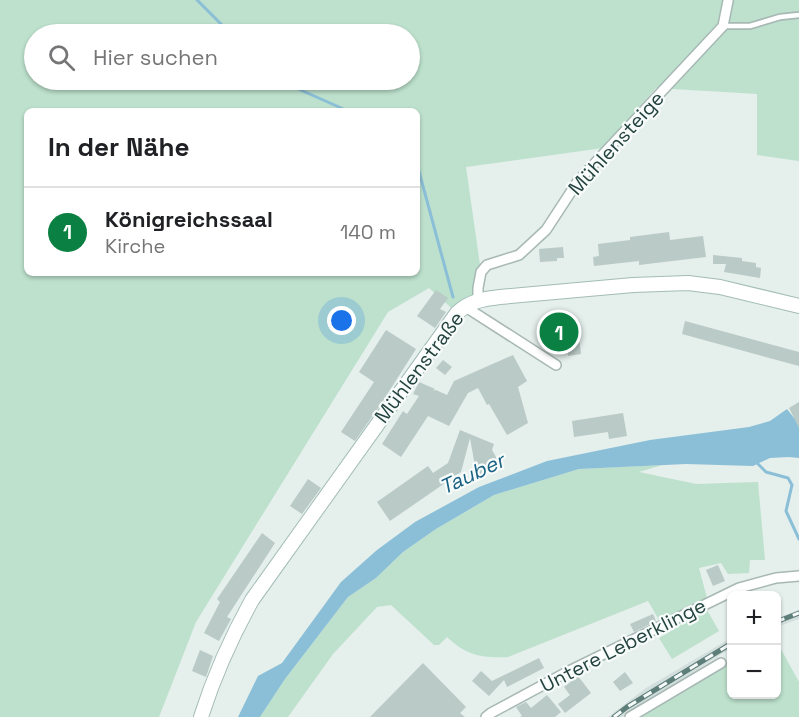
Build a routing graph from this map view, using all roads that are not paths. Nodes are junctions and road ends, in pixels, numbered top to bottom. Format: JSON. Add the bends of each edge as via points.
{"nodes":[{"id":1,"x":728,"y":1,"type":"edge"},
{"id":2,"x":799,"y":15,"type":"edge"},
{"id":3,"x":723,"y":26,"type":"junction"},
{"id":4,"x":478,"y":300,"type":"junction"},
{"id":5,"x":464,"y":306,"type":"junction"},
{"id":6,"x":799,"y":306,"type":"edge"},
{"id":7,"x":556,"y":365,"type":"dead end"},
{"id":8,"x":799,"y":576,"type":"edge"},
{"id":9,"x":721,"y":663,"type":"dead end"},
{"id":10,"x":201,"y":717,"type":"edge"},
{"id":11,"x":486,"y":717,"type":"edge"},
{"id":12,"x":630,"y":717,"type":"edge"}],
"edges":[{"from":1,"to":3,"type":"street"},
{"from":2,"to":3,"type":"lane","via":[[750,26]]},
{"from":3,"to":4,"type":"street","name":"Mühlensteige","via":[[578,181],[546,230],[519,255],[487,265],[482,272]]},
{"from":4,"to":5,"type":"main road","name":"Mühlenstraße"},
{"from":4,"to":6,"type":"main road","name":"Mühlenstraße","via":[[688,283]]},
{"from":5,"to":7,"type":"street"},
{"from":5,"to":10,"type":"main road","name":"Mühlenstraße","via":[[252,600],[212,683]]},
{"from":8,"to":11,"type":"street","name":"Untere Leberklinge","via":[[739,588],[569,670]]},
{"from":9,"to":12,"type":"street"}]}
